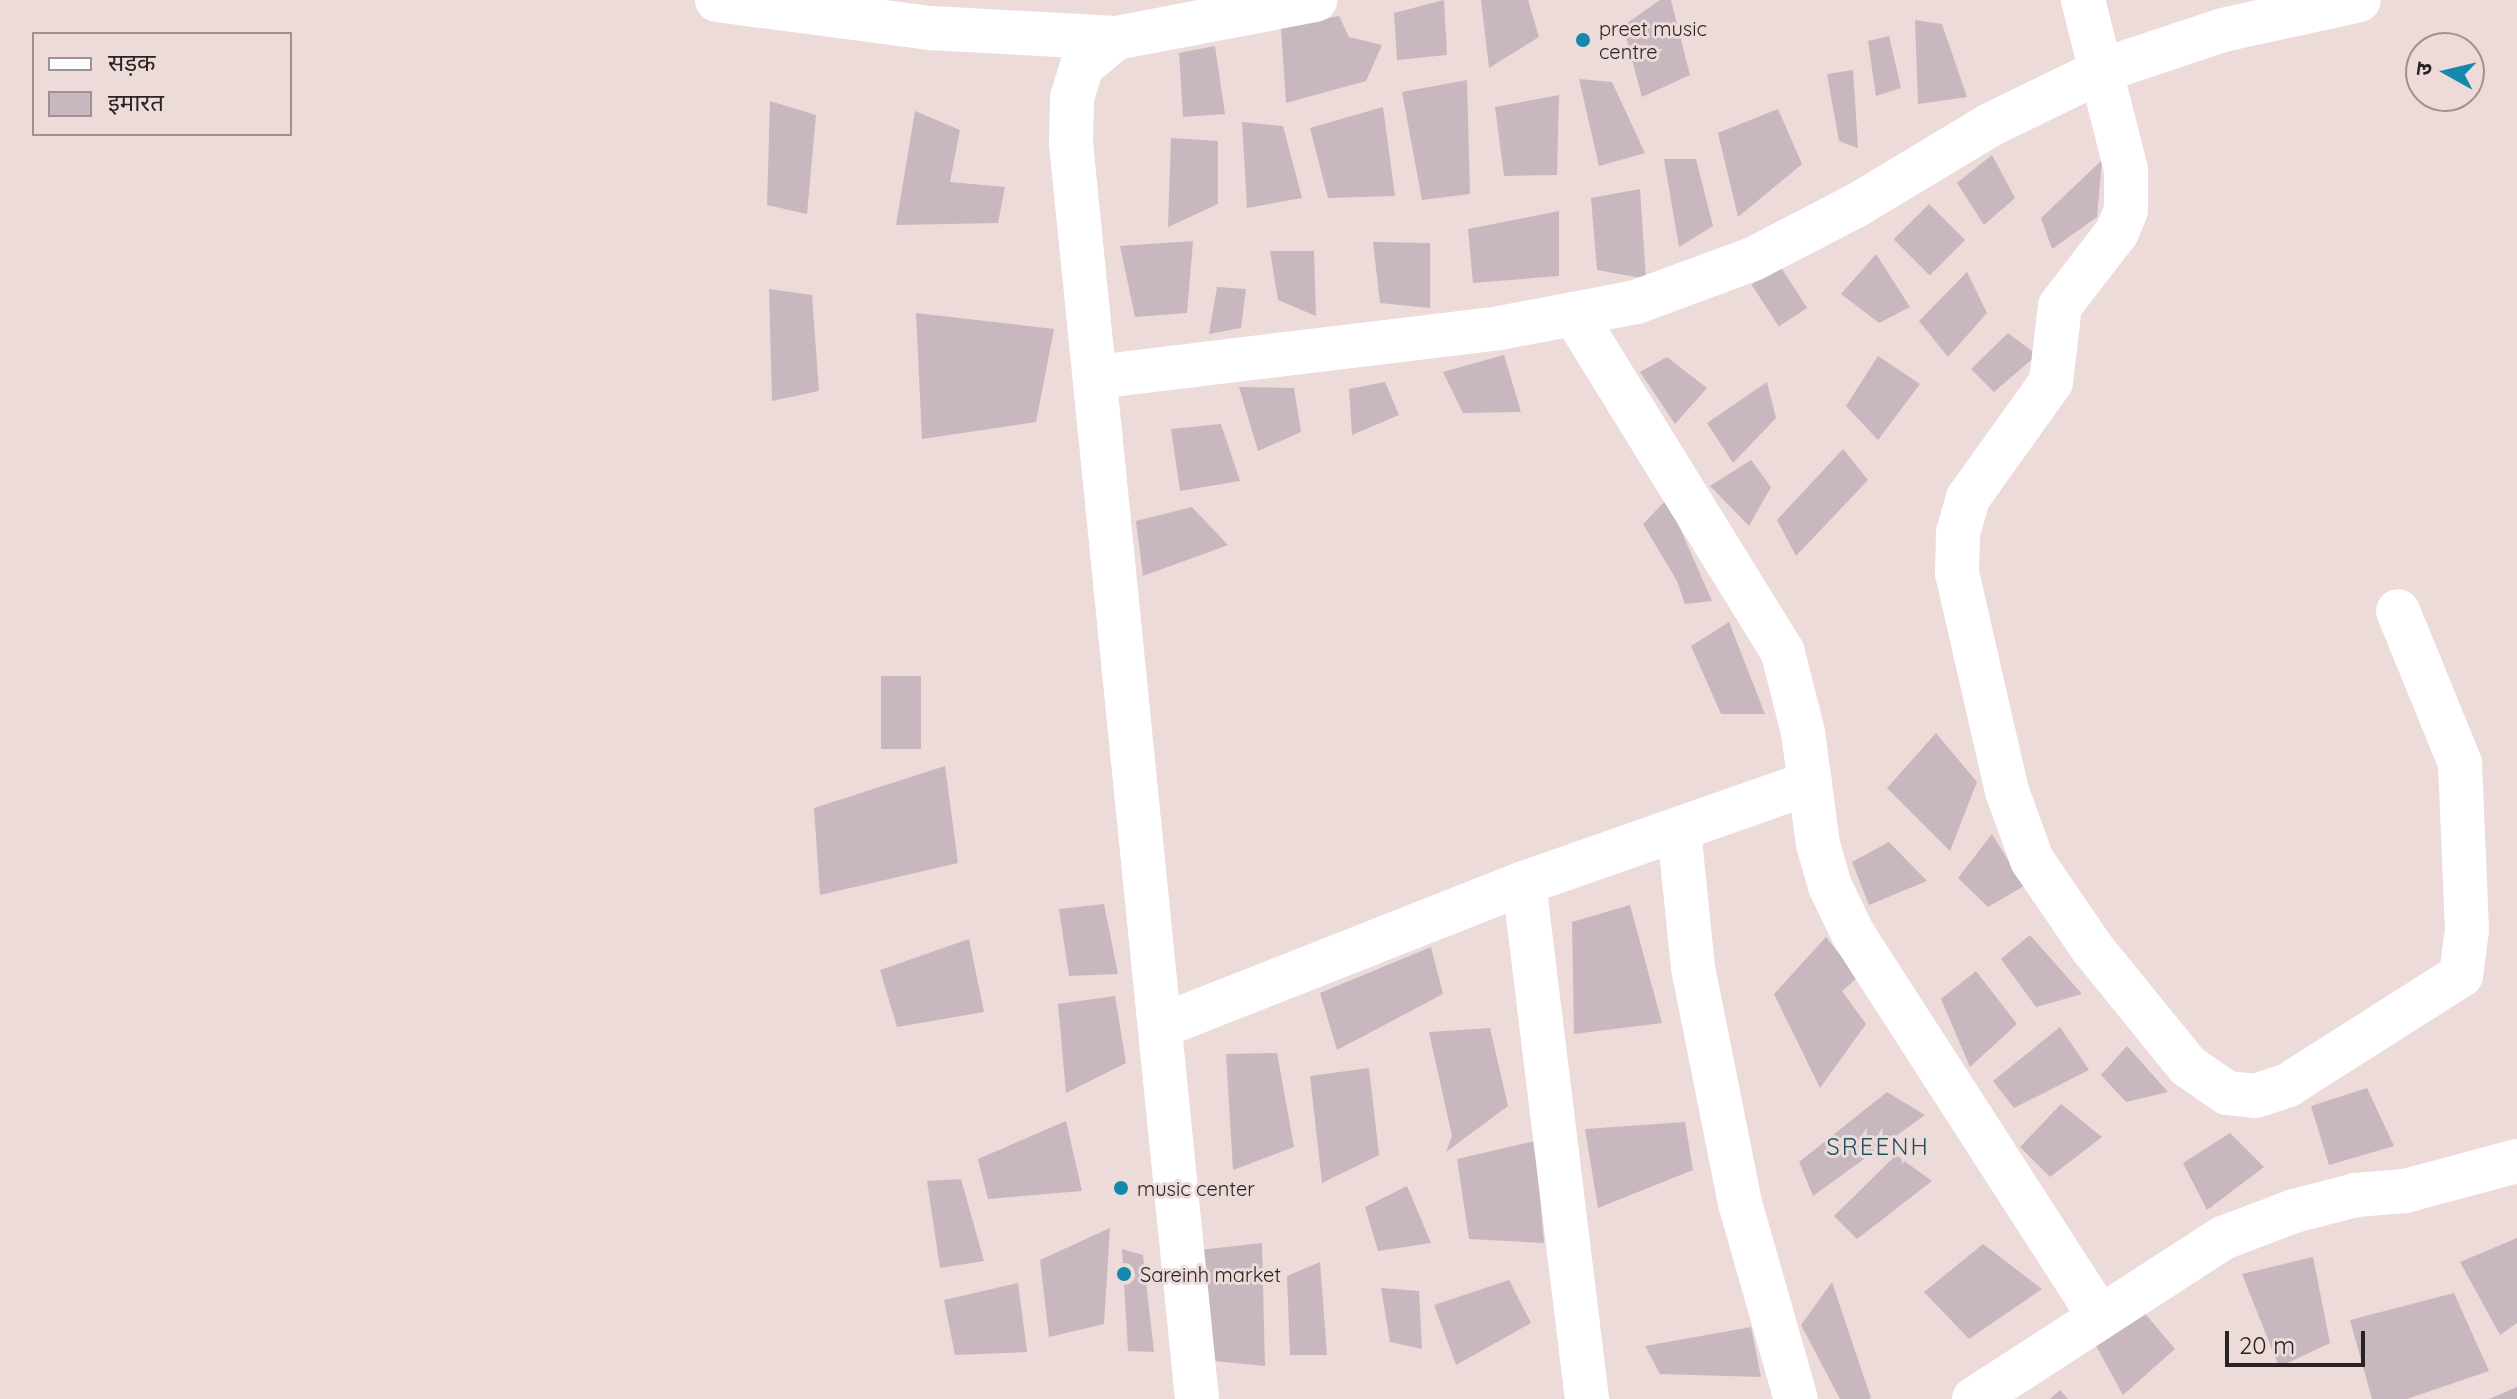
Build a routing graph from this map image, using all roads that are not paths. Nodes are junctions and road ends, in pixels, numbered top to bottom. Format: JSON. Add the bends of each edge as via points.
{"nodes":[{"id":1,"x":717,"y":0,"type":"edge"},
{"id":2,"x":1315,"y":0,"type":"edge"},
{"id":3,"x":2083,"y":0,"type":"edge"},
{"id":4,"x":2359,"y":0,"type":"edge"},
{"id":5,"x":789,"y":6,"type":"edge"},
{"id":6,"x":1116,"y":38,"type":"junction"},
{"id":7,"x":2103,"y":70,"type":"junction"},
{"id":8,"x":1574,"y":314,"type":"junction"},
{"id":9,"x":1096,"y":377,"type":"junction"},
{"id":10,"x":2398,"y":611,"type":"dead end"},
{"id":11,"x":1810,"y":783,"type":"junction"},
{"id":12,"x":1679,"y":830,"type":"junction"},
{"id":13,"x":1524,"y":883,"type":"junction"},
{"id":14,"x":1161,"y":1026,"type":"junction"},
{"id":15,"x":2517,"y":1161,"type":"edge"},
{"id":16,"x":2099,"y":1316,"type":"junction"},
{"id":17,"x":1197,"y":1399,"type":"edge"},
{"id":18,"x":1587,"y":1399,"type":"edge"},
{"id":19,"x":1796,"y":1399,"type":"edge"},
{"id":20,"x":1974,"y":1399,"type":"edge"}],
"edges":[{"from":1,"to":5,"type":"street"},
{"from":2,"to":6,"type":"street"},
{"from":3,"to":7,"type":"street"},
{"from":4,"to":7,"type":"street","via":[[2223,30]]},
{"from":5,"to":6,"type":"street","via":[[931,28]]},
{"from":6,"to":9,"type":"street","via":[[1082,66],[1072,98],[1071,143]]},
{"from":7,"to":8,"type":"street","via":[[1990,125],[1857,205],[1753,259],[1680,289]]},
{"from":7,"to":10,"type":"street","via":[[2126,170],[2126,210],[2117,232],[2060,306],[2051,382],[1968,498],[1958,533],[1957,573],[2007,791],[2032,860],[2092,948],[2188,1066],[2227,1093],[2255,1096],[2288,1085],[2461,975],[2467,930],[2460,763]]},
{"from":8,"to":9,"type":"street"},
{"from":8,"to":11,"type":"street","via":[[1767,621],[1795,691]]},
{"from":9,"to":14,"type":"street"},
{"from":11,"to":12,"type":"street"},
{"from":11,"to":16,"type":"street","via":[[1822,858],[1853,934]]},
{"from":12,"to":13,"type":"street"},
{"from":12,"to":19,"type":"street","via":[[1693,968],[1740,1203]]},
{"from":13,"to":14,"type":"street"},
{"from":13,"to":18,"type":"street"},
{"from":14,"to":17,"type":"street"},
{"from":15,"to":16,"type":"street","via":[[2405,1191],[2356,1195],[2294,1211],[2223,1238]]},
{"from":16,"to":20,"type":"street"}]}
